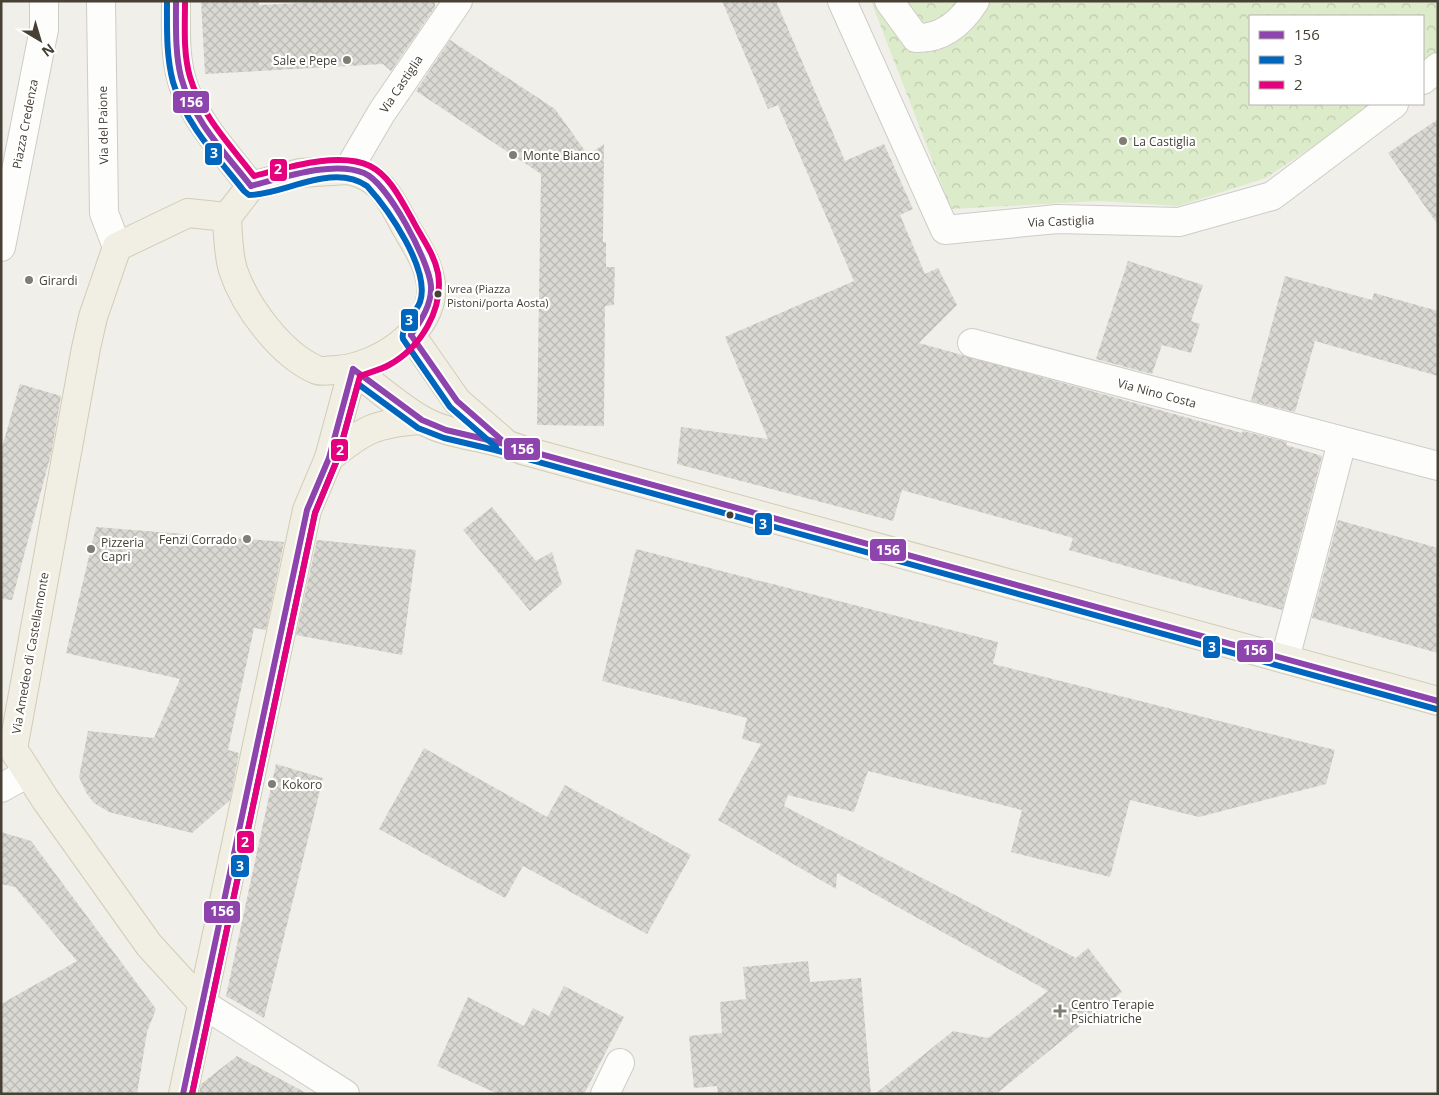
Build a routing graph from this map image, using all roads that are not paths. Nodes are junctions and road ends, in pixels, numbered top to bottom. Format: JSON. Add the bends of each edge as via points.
{"nodes":[{"id":1,"x":44,"y":1,"type":"edge"},
{"id":2,"x":101,"y":1,"type":"edge"},
{"id":3,"x":176,"y":1,"type":"edge"},
{"id":4,"x":458,"y":1,"type":"edge"},
{"id":5,"x":842,"y":1,"type":"edge"},
{"id":6,"x":889,"y":1,"type":"edge"},
{"id":7,"x":975,"y":1,"type":"edge"},
{"id":8,"x":1438,"y":67,"type":"edge"},
{"id":9,"x":1424,"y":79,"type":"edge"},
{"id":10,"x":1393,"y":105,"type":"edge"},
{"id":11,"x":348,"y":170,"type":"junction"},
{"id":12,"x":250,"y":186,"type":"junction"},
{"id":13,"x":227,"y":217,"type":"junction"},
{"id":14,"x":1,"y":247,"type":"edge"},
{"id":15,"x":117,"y":247,"type":"junction"},
{"id":16,"x":411,"y":335,"type":"junction"},
{"id":17,"x":972,"y":344,"type":"dead end"},
{"id":18,"x":353,"y":369,"type":"junction"},
{"id":19,"x":422,"y":420,"type":"junction"},
{"id":20,"x":1342,"y":442,"type":"junction"},
{"id":21,"x":505,"y":443,"type":"junction"},
{"id":22,"x":329,"y":458,"type":"junction"},
{"id":23,"x":1438,"y":466,"type":"edge"},
{"id":24,"x":1285,"y":659,"type":"junction"},
{"id":25,"x":1438,"y":702,"type":"edge"},
{"id":26,"x":28,"y":773,"type":"junction"},
{"id":27,"x":1,"y":788,"type":"edge"},
{"id":28,"x":203,"y":1004,"type":"junction"},
{"id":29,"x":620,"y":1063,"type":"dead end"},
{"id":30,"x":183,"y":1094,"type":"edge"},
{"id":31,"x":345,"y":1094,"type":"edge"},
{"id":32,"x":605,"y":1094,"type":"edge"}],
"edges":[{"from":1,"to":14,"type":"street","name":"Piazza Credenza","via":[[44,29]]},
{"from":2,"to":15,"type":"street","name":"Via del Paione","via":[[104,213]]},
{"from":3,"to":12,"type":"main road","via":[[177,52],[185,89],[204,123]]},
{"from":4,"to":11,"type":"street","name":"Via Castiglia","via":[[382,112]]},
{"from":5,"to":10,"type":"street","name":"Via Castiglia","via":[[945,230],[1057,219],[1179,222],[1272,196]]},
{"from":6,"to":7,"type":"street","via":[[916,38],[929,39],[945,32],[966,15]]},
{"from":8,"to":9,"type":"street"},
{"from":11,"to":12,"type":"main road","via":[[300,173]]},
{"from":11,"to":16,"type":"main road","via":[[366,174],[388,194],[426,262],[431,286],[428,308]]},
{"from":12,"to":13,"type":"main road"},
{"from":13,"to":15,"type":"main road","via":[[188,213]]},
{"from":13,"to":18,"type":"main road","via":[[234,270],[251,306],[272,335],[293,356],[319,370]]},
{"from":15,"to":26,"type":"main road","name":"Via Amedeo di Castellamonte","via":[[93,316],[86,348],[13,749]]},
{"from":16,"to":18,"type":"main road","via":[[386,356]]},
{"from":16,"to":21,"type":"main road","via":[[456,401]]},
{"from":17,"to":20,"type":"street","name":"Via Nino Costa"},
{"from":18,"to":19,"type":"main road"},
{"from":18,"to":22,"type":"main road"},
{"from":19,"to":21,"type":"main road","via":[[452,431]]},
{"from":19,"to":22,"type":"main road","via":[[390,422],[358,434]]},
{"from":20,"to":23,"type":"street","name":"Via Nino Costa"},
{"from":20,"to":24,"type":"street"},
{"from":21,"to":24,"type":"main road"},
{"from":22,"to":28,"type":"main road","via":[[307,510]]},
{"from":24,"to":25,"type":"main road"},
{"from":26,"to":27,"type":"street"},
{"from":26,"to":28,"type":"main road","name":"Via Amedeo di Castellamonte","via":[[149,945]]},
{"from":28,"to":30,"type":"main road"},
{"from":28,"to":31,"type":"street"},
{"from":29,"to":32,"type":"street"}]}
